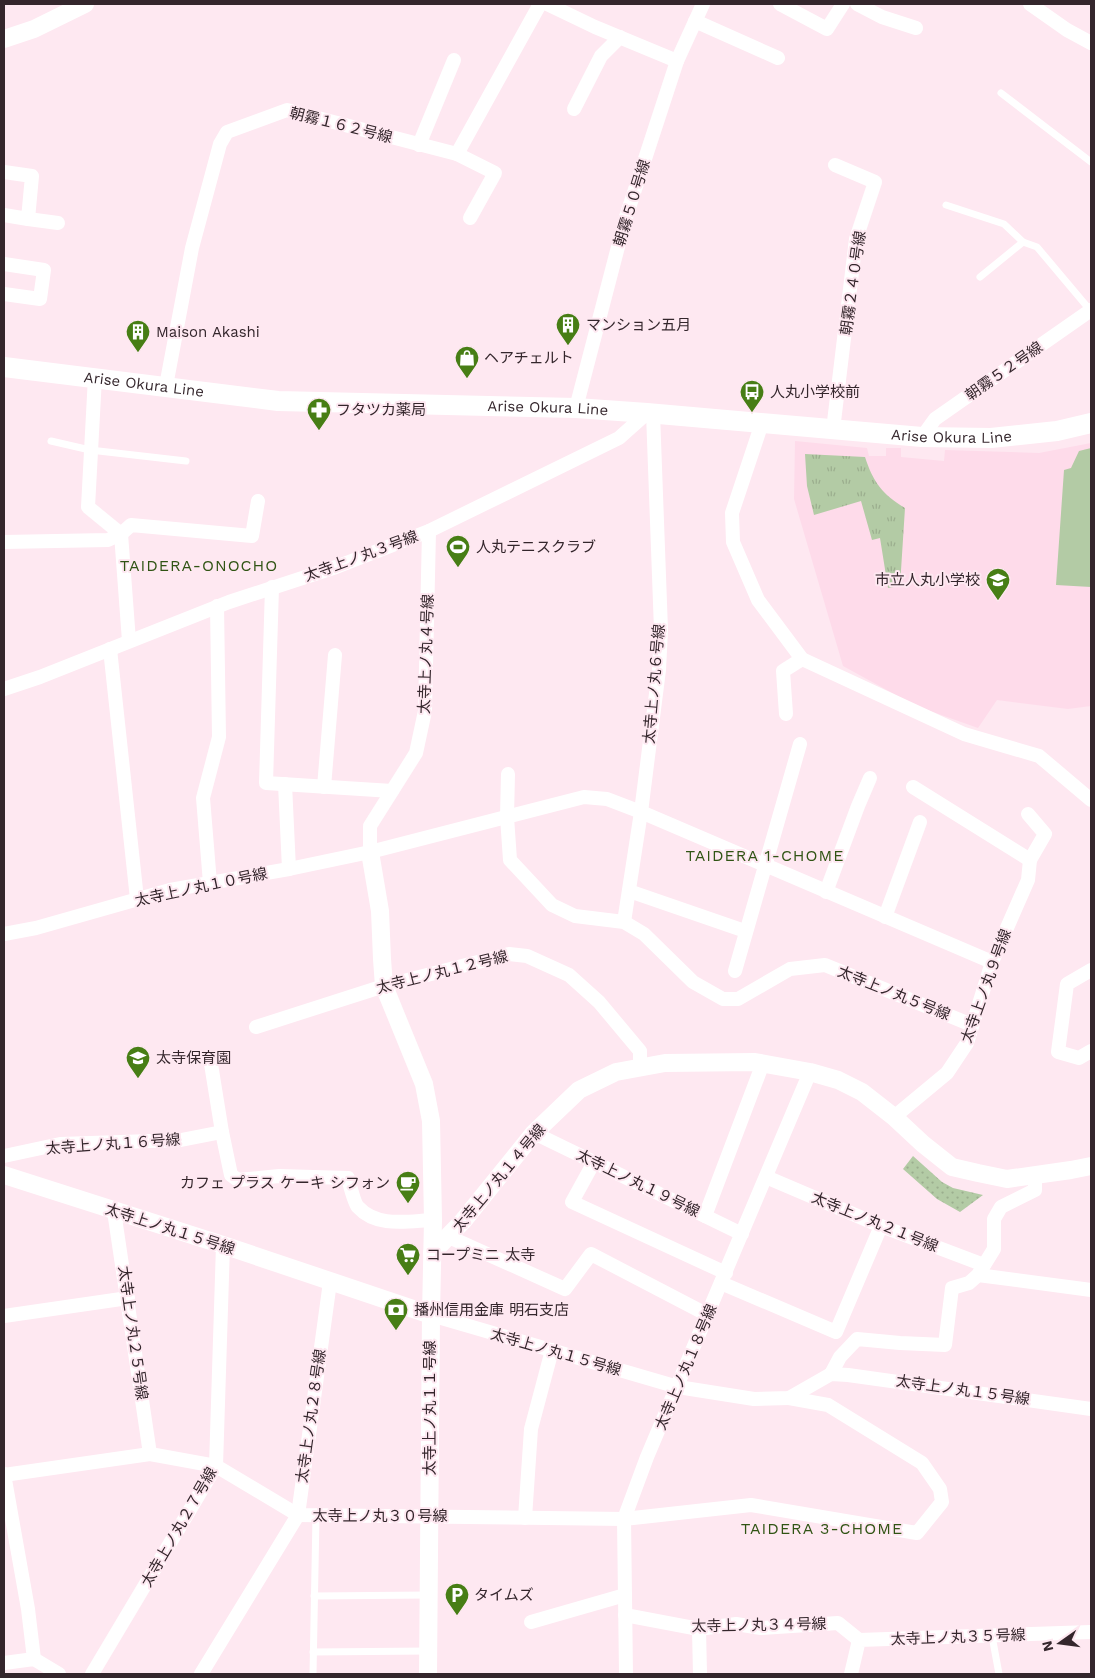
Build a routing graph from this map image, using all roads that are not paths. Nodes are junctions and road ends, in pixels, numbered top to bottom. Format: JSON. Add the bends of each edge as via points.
{"nodes":[{"id":1,"x":85,"y":4,"type":"edge"},
{"id":2,"x":540,"y":4,"type":"edge"},
{"id":3,"x":547,"y":4,"type":"edge"},
{"id":4,"x":703,"y":4,"type":"edge"},
{"id":5,"x":780,"y":4,"type":"edge"},
{"id":6,"x":843,"y":4,"type":"edge"},
{"id":7,"x":857,"y":4,"type":"edge"},
{"id":8,"x":1030,"y":4,"type":"edge"},
{"id":9,"x":695,"y":21,"type":"junction"},
{"id":10,"x":916,"y":28,"type":"dead end"},
{"id":11,"x":620,"y":37,"type":"junction"},
{"id":12,"x":4,"y":39,"type":"edge"},
{"id":13,"x":1091,"y":43,"type":"edge"},
{"id":14,"x":778,"y":58,"type":"dead end"},
{"id":15,"x":454,"y":60,"type":"dead end"},
{"id":16,"x":677,"y":60,"type":"junction"},
{"id":17,"x":1001,"y":93,"type":"dead end"},
{"id":18,"x":574,"y":109,"type":"dead end"},
{"id":19,"x":419,"y":145,"type":"junction"},
{"id":20,"x":457,"y":154,"type":"junction"},
{"id":21,"x":1091,"y":162,"type":"edge"},
{"id":22,"x":835,"y":165,"type":"dead end"},
{"id":23,"x":4,"y":172,"type":"edge"},
{"id":24,"x":946,"y":205,"type":"dead end"},
{"id":25,"x":4,"y":215,"type":"edge"},
{"id":26,"x":28,"y":218,"type":"junction"},
{"id":27,"x":470,"y":218,"type":"dead end"},
{"id":28,"x":58,"y":223,"type":"dead end"},
{"id":29,"x":1023,"y":242,"type":"junction"},
{"id":30,"x":4,"y":264,"type":"edge"},
{"id":31,"x":980,"y":277,"type":"dead end"},
{"id":32,"x":4,"y":294,"type":"edge"},
{"id":33,"x":1091,"y":310,"type":"edge"},
{"id":34,"x":4,"y":367,"type":"edge"},
{"id":35,"x":95,"y":377,"type":"junction"},
{"id":36,"x":166,"y":386,"type":"junction"},
{"id":37,"x":576,"y":408,"type":"junction"},
{"id":38,"x":650,"y":413,"type":"junction"},
{"id":39,"x":762,"y":423,"type":"junction"},
{"id":40,"x":1091,"y":423,"type":"edge"},
{"id":41,"x":833,"y":430,"type":"junction"},
{"id":42,"x":922,"y":437,"type":"junction"},
{"id":43,"x":51,"y":441,"type":"dead end"},
{"id":44,"x":90,"y":450,"type":"junction"},
{"id":45,"x":186,"y":461,"type":"dead end"},
{"id":46,"x":258,"y":501,"type":"dead end"},
{"id":47,"x":430,"y":531,"type":"junction"},
{"id":48,"x":121,"y":534,"type":"junction"},
{"id":49,"x":4,"y":542,"type":"edge"},
{"id":50,"x":272,"y":588,"type":"junction"},
{"id":51,"x":217,"y":606,"type":"junction"},
{"id":52,"x":129,"y":641,"type":"junction"},
{"id":53,"x":110,"y":649,"type":"junction"},
{"id":54,"x":335,"y":655,"type":"dead end"},
{"id":55,"x":802,"y":659,"type":"junction"},
{"id":56,"x":4,"y":689,"type":"edge"},
{"id":57,"x":786,"y":714,"type":"dead end"},
{"id":58,"x":800,"y":744,"type":"dead end"},
{"id":59,"x":508,"y":774,"type":"dead end"},
{"id":60,"x":870,"y":778,"type":"dead end"},
{"id":61,"x":285,"y":784,"type":"junction"},
{"id":62,"x":324,"y":787,"type":"junction"},
{"id":63,"x":912,"y":787,"type":"dead end"},
{"id":64,"x":392,"y":791,"type":"junction"},
{"id":65,"x":1091,"y":800,"type":"edge"},
{"id":66,"x":641,"y":812,"type":"junction"},
{"id":67,"x":1028,"y":814,"type":"dead end"},
{"id":68,"x":507,"y":817,"type":"junction"},
{"id":69,"x":920,"y":822,"type":"dead end"},
{"id":70,"x":370,"y":852,"type":"junction"},
{"id":71,"x":1030,"y":860,"type":"junction"},
{"id":72,"x":765,"y":865,"type":"junction"},
{"id":73,"x":289,"y":869,"type":"junction"},
{"id":74,"x":210,"y":883,"type":"junction"},
{"id":75,"x":629,"y":891,"type":"junction"},
{"id":76,"x":826,"y":892,"type":"junction"},
{"id":77,"x":137,"y":899,"type":"junction"},
{"id":78,"x":885,"y":918,"type":"junction"},
{"id":79,"x":624,"y":922,"type":"junction"},
{"id":80,"x":746,"y":930,"type":"junction"},
{"id":81,"x":4,"y":934,"type":"edge"},
{"id":82,"x":992,"y":962,"type":"junction"},
{"id":83,"x":1091,"y":970,"type":"edge"},
{"id":84,"x":735,"y":971,"type":"dead end"},
{"id":85,"x":384,"y":986,"type":"junction"},
{"id":86,"x":972,"y":1025,"type":"junction"},
{"id":87,"x":256,"y":1027,"type":"dead end"},
{"id":88,"x":1091,"y":1052,"type":"edge"},
{"id":89,"x":764,"y":1063,"type":"junction"},
{"id":90,"x":211,"y":1064,"type":"dead end"},
{"id":91,"x":640,"y":1068,"type":"junction"},
{"id":92,"x":810,"y":1072,"type":"junction"},
{"id":93,"x":894,"y":1117,"type":"junction"},
{"id":94,"x":222,"y":1132,"type":"junction"},
{"id":95,"x":534,"y":1133,"type":"junction"},
{"id":96,"x":4,"y":1156,"type":"edge"},
{"id":97,"x":594,"y":1162,"type":"junction"},
{"id":98,"x":1090,"y":1168,"type":"edge"},
{"id":99,"x":4,"y":1175,"type":"edge"},
{"id":100,"x":1035,"y":1175,"type":"junction"},
{"id":101,"x":766,"y":1177,"type":"junction"},
{"id":102,"x":114,"y":1211,"type":"junction"},
{"id":103,"x":705,"y":1216,"type":"junction"},
{"id":104,"x":433,"y":1220,"type":"junction"},
{"id":105,"x":881,"y":1226,"type":"junction"},
{"id":106,"x":742,"y":1234,"type":"junction"},
{"id":107,"x":449,"y":1237,"type":"junction"},
{"id":108,"x":223,"y":1246,"type":"junction"},
{"id":109,"x":432,"y":1254,"type":"junction"},
{"id":110,"x":981,"y":1270,"type":"junction"},
{"id":111,"x":723,"y":1278,"type":"junction"},
{"id":112,"x":330,"y":1282,"type":"junction"},
{"id":113,"x":1091,"y":1290,"type":"edge"},
{"id":114,"x":128,"y":1298,"type":"junction"},
{"id":115,"x":430,"y":1315,"type":"junction"},
{"id":116,"x":708,"y":1315,"type":"junction"},
{"id":117,"x":4,"y":1316,"type":"edge"},
{"id":118,"x":552,"y":1350,"type":"junction"},
{"id":119,"x":830,"y":1374,"type":"junction"},
{"id":120,"x":678,"y":1387,"type":"junction"},
{"id":121,"x":789,"y":1398,"type":"junction"},
{"id":122,"x":1091,"y":1409,"type":"edge"},
{"id":123,"x":150,"y":1454,"type":"junction"},
{"id":124,"x":216,"y":1466,"type":"junction"},
{"id":125,"x":4,"y":1475,"type":"edge"},
{"id":126,"x":298,"y":1516,"type":"junction"},
{"id":127,"x":316,"y":1516,"type":"junction"},
{"id":128,"x":429,"y":1516,"type":"junction"},
{"id":129,"x":525,"y":1518,"type":"junction"},
{"id":130,"x":624,"y":1519,"type":"junction"},
{"id":131,"x":429,"y":1595,"type":"junction"},
{"id":132,"x":625,"y":1595,"type":"junction"},
{"id":133,"x":314,"y":1596,"type":"junction"},
{"id":134,"x":625,"y":1615,"type":"junction"},
{"id":135,"x":531,"y":1622,"type":"dead end"},
{"id":136,"x":700,"y":1629,"type":"junction"},
{"id":137,"x":1091,"y":1632,"type":"edge"},
{"id":138,"x":992,"y":1636,"type":"junction"},
{"id":139,"x":859,"y":1640,"type":"junction"},
{"id":140,"x":428,"y":1650,"type":"junction"},
{"id":141,"x":314,"y":1652,"type":"junction"},
{"id":142,"x":34,"y":1658,"type":"junction"},
{"id":143,"x":4,"y":1663,"type":"edge"},
{"id":144,"x":59,"y":1674,"type":"edge"},
{"id":145,"x":92,"y":1674,"type":"edge"},
{"id":146,"x":201,"y":1674,"type":"edge"},
{"id":147,"x":314,"y":1674,"type":"edge"},
{"id":148,"x":428,"y":1674,"type":"edge"},
{"id":149,"x":626,"y":1674,"type":"edge"},
{"id":150,"x":700,"y":1674,"type":"edge"},
{"id":151,"x":851,"y":1674,"type":"edge"},
{"id":152,"x":999,"y":1674,"type":"edge"}],
"edges":[{"from":1,"to":12,"type":"street","via":[[34,29]]},
{"from":2,"to":20,"type":"street"},
{"from":3,"to":11,"type":"street"},
{"from":4,"to":9,"type":"street","name":"朝霧５０号線"},
{"from":5,"to":6,"type":"street","via":[[827,29]]},
{"from":7,"to":10,"type":"street","via":[[882,17]]},
{"from":8,"to":13,"type":"street"},
{"from":9,"to":14,"type":"street"},
{"from":9,"to":16,"type":"street","name":"朝霧５０号線"},
{"from":11,"to":16,"type":"street"},
{"from":11,"to":18,"type":"street","via":[[601,56]]},
{"from":15,"to":19,"type":"street"},
{"from":16,"to":37,"type":"street","name":"朝霧５０号線","via":[[625,220]]},
{"from":17,"to":21,"type":"lane"},
{"from":19,"to":20,"type":"street","name":"朝霧１６２号線"},
{"from":19,"to":36,"type":"street","name":"朝霧１６２号線","via":[[287,110],[227,132],[220,144],[192,248]]},
{"from":20,"to":27,"type":"street","name":"朝霧１６２号線","via":[[495,173]]},
{"from":22,"to":41,"type":"street","name":"朝霧２４０号線","via":[[875,182],[856,239]]},
{"from":23,"to":26,"type":"street","via":[[32,176]]},
{"from":24,"to":29,"type":"lane","via":[[1004,224]]},
{"from":25,"to":26,"type":"street"},
{"from":26,"to":28,"type":"street"},
{"from":29,"to":31,"type":"lane"},
{"from":29,"to":33,"type":"lane","via":[[1037,247]]},
{"from":30,"to":32,"type":"street","via":[[44,270],[40,299]]},
{"from":33,"to":42,"type":"street","name":"朝霧５２号線","via":[[935,419]]},
{"from":34,"to":35,"type":"main road","name":"Arise Okura Line"},
{"from":35,"to":36,"type":"main road","name":"Arise Okura Line"},
{"from":35,"to":44,"type":"street"},
{"from":36,"to":37,"type":"main road","name":"Arise Okura Line","via":[[278,401]]},
{"from":37,"to":38,"type":"main road","name":"Arise Okura Line"},
{"from":38,"to":39,"type":"main road","name":"Arise Okura Line"},
{"from":38,"to":47,"type":"street","name":"太寺上ノ丸３号線","via":[[619,438]]},
{"from":38,"to":66,"type":"street","name":"太寺上ノ丸６号線","via":[[661,630]]},
{"from":39,"to":41,"type":"main road","name":"Arise Okura Line"},
{"from":39,"to":55,"type":"street","via":[[732,513],[733,542],[758,600]]},
{"from":40,"to":42,"type":"main road","name":"Arise Okura Line","via":[[1057,431],[991,438]]},
{"from":41,"to":42,"type":"main road","name":"Arise Okura Line"},
{"from":43,"to":44,"type":"lane"},
{"from":44,"to":45,"type":"lane"},
{"from":44,"to":48,"type":"street","via":[[88,507]]},
{"from":46,"to":48,"type":"street","via":[[252,536],[131,525]]},
{"from":47,"to":50,"type":"street","name":"太寺上ノ丸３号線"},
{"from":47,"to":64,"type":"street","name":"太寺上ノ丸４号線","via":[[425,711],[416,753]]},
{"from":48,"to":49,"type":"street","via":[[108,540]]},
{"from":48,"to":52,"type":"street"},
{"from":50,"to":51,"type":"street","name":"太寺上ノ丸３号線"},
{"from":50,"to":61,"type":"street","via":[[266,783]]},
{"from":51,"to":52,"type":"street","name":"太寺上ノ丸３号線"},
{"from":51,"to":74,"type":"street","via":[[219,737],[203,798]]},
{"from":52,"to":53,"type":"street","name":"太寺上ノ丸３号線"},
{"from":53,"to":56,"type":"street","name":"太寺上ノ丸３号線"},
{"from":53,"to":77,"type":"street"},
{"from":54,"to":62,"type":"street"},
{"from":55,"to":57,"type":"street","via":[[783,671]]},
{"from":55,"to":65,"type":"street","via":[[964,734],[1039,756]]},
{"from":58,"to":72,"type":"street"},
{"from":59,"to":68,"type":"street","name":"太寺上ノ丸５号線"},
{"from":60,"to":76,"type":"street"},
{"from":61,"to":62,"type":"street"},
{"from":61,"to":73,"type":"street"},
{"from":62,"to":64,"type":"street"},
{"from":63,"to":71,"type":"street"},
{"from":64,"to":70,"type":"street","name":"太寺上ノ丸４号線","via":[[370,826]]},
{"from":66,"to":68,"type":"street","name":"太寺上ノ丸１０号線","via":[[607,799],[584,797]]},
{"from":66,"to":72,"type":"street","name":"太寺上ノ丸１０号線"},
{"from":66,"to":75,"type":"street","name":"太寺上ノ丸６号線"},
{"from":67,"to":71,"type":"street","via":[[1045,834]]},
{"from":68,"to":70,"type":"street","name":"太寺上ノ丸１０号線"},
{"from":68,"to":79,"type":"street","name":"太寺上ノ丸５号線","via":[[510,860],[552,905],[575,916]]},
{"from":69,"to":78,"type":"street"},
{"from":70,"to":73,"type":"street","name":"太寺上ノ丸１０号線"},
{"from":70,"to":85,"type":"street","name":"太寺上ノ丸１１号線","via":[[380,911]]},
{"from":71,"to":82,"type":"street","name":"太寺上ノ丸９号線","via":[[1028,880]]},
{"from":72,"to":76,"type":"street","name":"太寺上ノ丸１０号線"},
{"from":72,"to":80,"type":"street"},
{"from":73,"to":74,"type":"street","name":"太寺上ノ丸１０号線"},
{"from":74,"to":77,"type":"street","name":"太寺上ノ丸１０号線"},
{"from":75,"to":79,"type":"street","name":"太寺上ノ丸６号線"},
{"from":75,"to":80,"type":"street"},
{"from":76,"to":78,"type":"street","name":"太寺上ノ丸１０号線"},
{"from":77,"to":81,"type":"street","name":"太寺上ノ丸１０号線"},
{"from":78,"to":82,"type":"street","name":"太寺上ノ丸１０号線"},
{"from":79,"to":86,"type":"street","name":"太寺上ノ丸５号線","via":[[644,934],[693,982],[723,999],[738,999],[790,968],[826,965]]},
{"from":80,"to":84,"type":"street"},
{"from":82,"to":86,"type":"street","name":"太寺上ノ丸９号線"},
{"from":83,"to":88,"type":"street","via":[[1067,984],[1058,1052],[1079,1058]]},
{"from":85,"to":87,"type":"street","name":"太寺上ノ丸１２号線"},
{"from":85,"to":91,"type":"street","name":"太寺上ノ丸１２号線","via":[[509,954],[527,956],[569,975],[599,1002],[640,1051]]},
{"from":85,"to":104,"type":"street","name":"太寺上ノ丸１１号線","via":[[424,1084],[431,1121]]},
{"from":86,"to":93,"type":"street","name":"太寺上ノ丸９号線","via":[[967,1043],[947,1073]]},
{"from":89,"to":91,"type":"street","name":"太寺上ノ丸１４号線","via":[[665,1063]]},
{"from":89,"to":92,"type":"street","name":"太寺上ノ丸１４号線"},
{"from":89,"to":103,"type":"street"},
{"from":90,"to":94,"type":"street"},
{"from":91,"to":95,"type":"street","name":"太寺上ノ丸１４号線","via":[[616,1072],[579,1090]]},
{"from":92,"to":93,"type":"street","name":"太寺上ノ丸１４号線","via":[[838,1080],[862,1092]]},
{"from":92,"to":101,"type":"street","name":"太寺上ノ丸１８号線"},
{"from":93,"to":100,"type":"street","name":"太寺上ノ丸１４号線","via":[[952,1167],[1007,1179]]},
{"from":94,"to":96,"type":"street","name":"太寺上ノ丸１６号線","via":[[181,1140],[60,1144]]},
{"from":94,"to":104,"type":"street","via":[[231,1175],[238,1180],[279,1176],[348,1178],[357,1207],[374,1218],[387,1222]]},
{"from":95,"to":97,"type":"street","name":"太寺上ノ丸１９号線"},
{"from":95,"to":107,"type":"street","name":"太寺上ノ丸１４号線"},
{"from":97,"to":103,"type":"street","name":"太寺上ノ丸１９号線"},
{"from":97,"to":111,"type":"street","via":[[572,1202]]},
{"from":98,"to":100,"type":"street","name":"太寺上ノ丸１４号線"},
{"from":99,"to":102,"type":"street","name":"太寺上ノ丸１５号線"},
{"from":100,"to":110,"type":"street","via":[[1035,1190],[1001,1207],[994,1219],[994,1249]]},
{"from":101,"to":105,"type":"street","name":"太寺上ノ丸２１号線"},
{"from":101,"to":106,"type":"street","name":"太寺上ノ丸１８号線"},
{"from":102,"to":108,"type":"street","name":"太寺上ノ丸１５号線"},
{"from":102,"to":114,"type":"street","name":"太寺上ノ丸２５号線"},
{"from":103,"to":106,"type":"street","name":"太寺上ノ丸１９号線"},
{"from":104,"to":109,"type":"street","name":"太寺上ノ丸１１号線"},
{"from":105,"to":110,"type":"street","name":"太寺上ノ丸２１号線"},
{"from":105,"to":111,"type":"street","via":[[836,1332]]},
{"from":106,"to":111,"type":"street","name":"太寺上ノ丸１８号線"},
{"from":107,"to":109,"type":"street","name":"太寺上ノ丸１４号線"},
{"from":107,"to":116,"type":"street","via":[[566,1288],[591,1254]]},
{"from":108,"to":112,"type":"street","name":"太寺上ノ丸１５号線"},
{"from":108,"to":124,"type":"street","name":"太寺上ノ丸２７号線"},
{"from":109,"to":115,"type":"street","name":"太寺上ノ丸１１号線"},
{"from":110,"to":113,"type":"street","name":"太寺上ノ丸２１号線"},
{"from":110,"to":119,"type":"street","via":[[969,1283],[952,1288],[945,1345],[857,1339],[840,1356]]},
{"from":111,"to":116,"type":"street","name":"太寺上ノ丸１８号線"},
{"from":112,"to":115,"type":"street","name":"太寺上ノ丸１５号線"},
{"from":112,"to":126,"type":"street","name":"太寺上ノ丸２８号線"},
{"from":114,"to":117,"type":"street"},
{"from":114,"to":123,"type":"street","name":"太寺上ノ丸２５号線"},
{"from":115,"to":118,"type":"street","name":"太寺上ノ丸１５号線"},
{"from":115,"to":128,"type":"street","name":"太寺上ノ丸１１号線"},
{"from":116,"to":120,"type":"street","name":"太寺上ノ丸１８号線"},
{"from":118,"to":120,"type":"street","name":"太寺上ノ丸１５号線"},
{"from":118,"to":129,"type":"street","via":[[531,1429]]},
{"from":119,"to":121,"type":"street","name":"太寺上ノ丸１５号線"},
{"from":119,"to":122,"type":"street","name":"太寺上ノ丸１５号線"},
{"from":120,"to":121,"type":"street","name":"太寺上ノ丸１５号線","via":[[754,1399]]},
{"from":120,"to":130,"type":"street","name":"太寺上ノ丸１８号線"},
{"from":121,"to":130,"type":"street","name":"太寺上ノ丸３０号線","via":[[828,1405],[922,1463],[940,1489],[942,1502],[917,1533],[752,1506]]},
{"from":123,"to":124,"type":"street","name":"太寺上ノ丸３０号線"},
{"from":123,"to":125,"type":"street","name":"太寺上ノ丸３０号線"},
{"from":124,"to":126,"type":"street","name":"太寺上ノ丸３０号線"},
{"from":124,"to":145,"type":"street","name":"太寺上ノ丸２７号線"},
{"from":125,"to":142,"type":"street"},
{"from":126,"to":127,"type":"street","name":"太寺上ノ丸３０号線"},
{"from":126,"to":146,"type":"street","name":"太寺上ノ丸２８号線"},
{"from":127,"to":128,"type":"street","name":"太寺上ノ丸３０号線"},
{"from":127,"to":133,"type":"lane"},
{"from":128,"to":129,"type":"street","name":"太寺上ノ丸３０号線"},
{"from":128,"to":131,"type":"street","name":"太寺上ノ丸１１号線"},
{"from":129,"to":130,"type":"street","name":"太寺上ノ丸３０号線"},
{"from":130,"to":132,"type":"street","name":"太寺上ノ丸１８号線"},
{"from":131,"to":133,"type":"lane"},
{"from":131,"to":140,"type":"street","name":"太寺上ノ丸１１号線"},
{"from":132,"to":134,"type":"street","name":"太寺上ノ丸１８号線"},
{"from":132,"to":135,"type":"street"},
{"from":133,"to":141,"type":"lane"},
{"from":134,"to":136,"type":"street","name":"太寺上ノ丸３４号線"},
{"from":134,"to":149,"type":"street","name":"太寺上ノ丸１８号線"},
{"from":136,"to":139,"type":"street","name":"太寺上ノ丸３４号線","via":[[736,1624],[761,1628],[838,1623]]},
{"from":136,"to":150,"type":"street"},
{"from":137,"to":138,"type":"street","name":"太寺上ノ丸３５号線"},
{"from":138,"to":139,"type":"street","name":"太寺上ノ丸３５号線"},
{"from":138,"to":152,"type":"lane"},
{"from":139,"to":151,"type":"street"},
{"from":140,"to":141,"type":"lane"},
{"from":140,"to":148,"type":"street","name":"太寺上ノ丸１１号線"},
{"from":141,"to":147,"type":"lane"},
{"from":142,"to":143,"type":"street"},
{"from":142,"to":144,"type":"street"}]}
